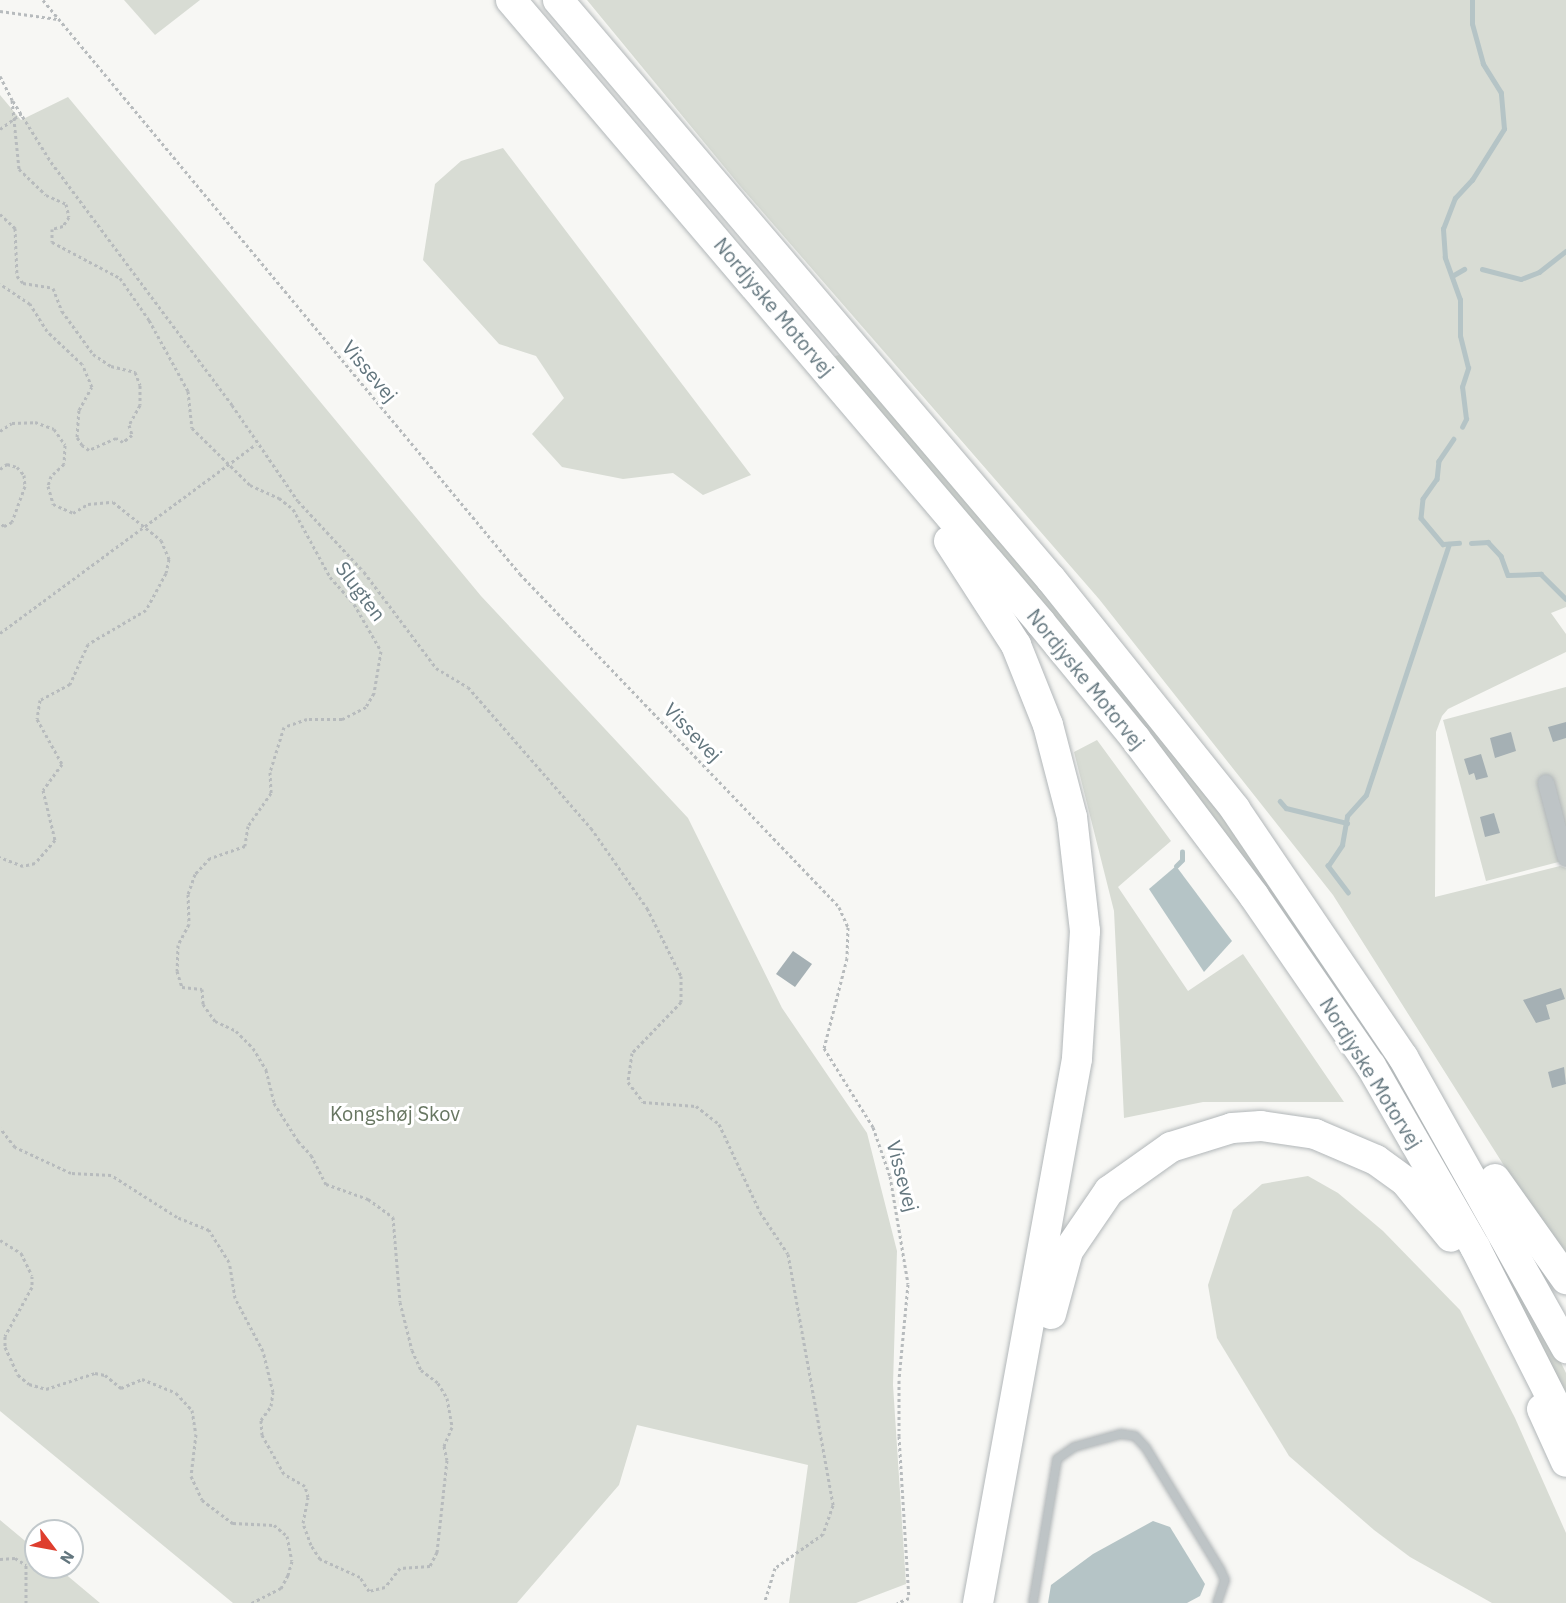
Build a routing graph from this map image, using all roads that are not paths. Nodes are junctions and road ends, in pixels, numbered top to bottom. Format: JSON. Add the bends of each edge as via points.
{"nodes":[{"id":1,"x":511,"y":0,"type":"edge"},
{"id":2,"x":558,"y":0,"type":"edge"},
{"id":3,"x":757,"y":287,"type":"junction"},
{"id":4,"x":1546,"y":783,"type":"dead end"},
{"id":5,"x":1235,"y":809,"type":"junction"},
{"id":6,"x":1566,"y":858,"type":"edge"},
{"id":7,"x":1566,"y":1279,"type":"edge"},
{"id":8,"x":1566,"y":1348,"type":"edge"},
{"id":9,"x":1566,"y":1426,"type":"edge"},
{"id":10,"x":1566,"y":1462,"type":"edge"},
{"id":11,"x":978,"y":1603,"type":"edge"},
{"id":12,"x":999,"y":1603,"type":"edge"},
{"id":13,"x":1033,"y":1603,"type":"edge"},
{"id":14,"x":1217,"y":1603,"type":"edge"}],
"edges":[{"from":1,"to":3,"type":"highway","name":"Nordjyske Motorvej"},
{"from":2,"to":5,"type":"highway","name":"Nordjyske Motorvej","via":[[1043,570]]},
{"from":3,"to":9,"type":"highway","name":"Nordjyske Motorvej","via":[[1128,729],[1254,896],[1371,1066],[1475,1246]]},
{"from":3,"to":11,"type":"highway","via":[[955,549],[997,611],[1016,645],[1048,725],[1072,817],[1084,931],[1077,1059]]},
{"from":4,"to":6,"type":"street"},
{"from":5,"to":7,"type":"highway","via":[[1373,986],[1509,1200]]},
{"from":5,"to":8,"type":"highway","name":"Nordjyske Motorvej","via":[[1404,1057],[1537,1289]]},
{"from":10,"to":12,"type":"highway","via":[[1464,1256],[1436,1215],[1405,1181],[1376,1160],[1314,1134],[1261,1126],[1203,1135],[1171,1147],[1108,1191],[1068,1251],[1057,1285],[1033,1403]]},
{"from":13,"to":14,"type":"lane","via":[[1057,1459],[1074,1447],[1121,1434],[1135,1436],[1146,1448],[1220,1569],[1225,1580]]}]}
